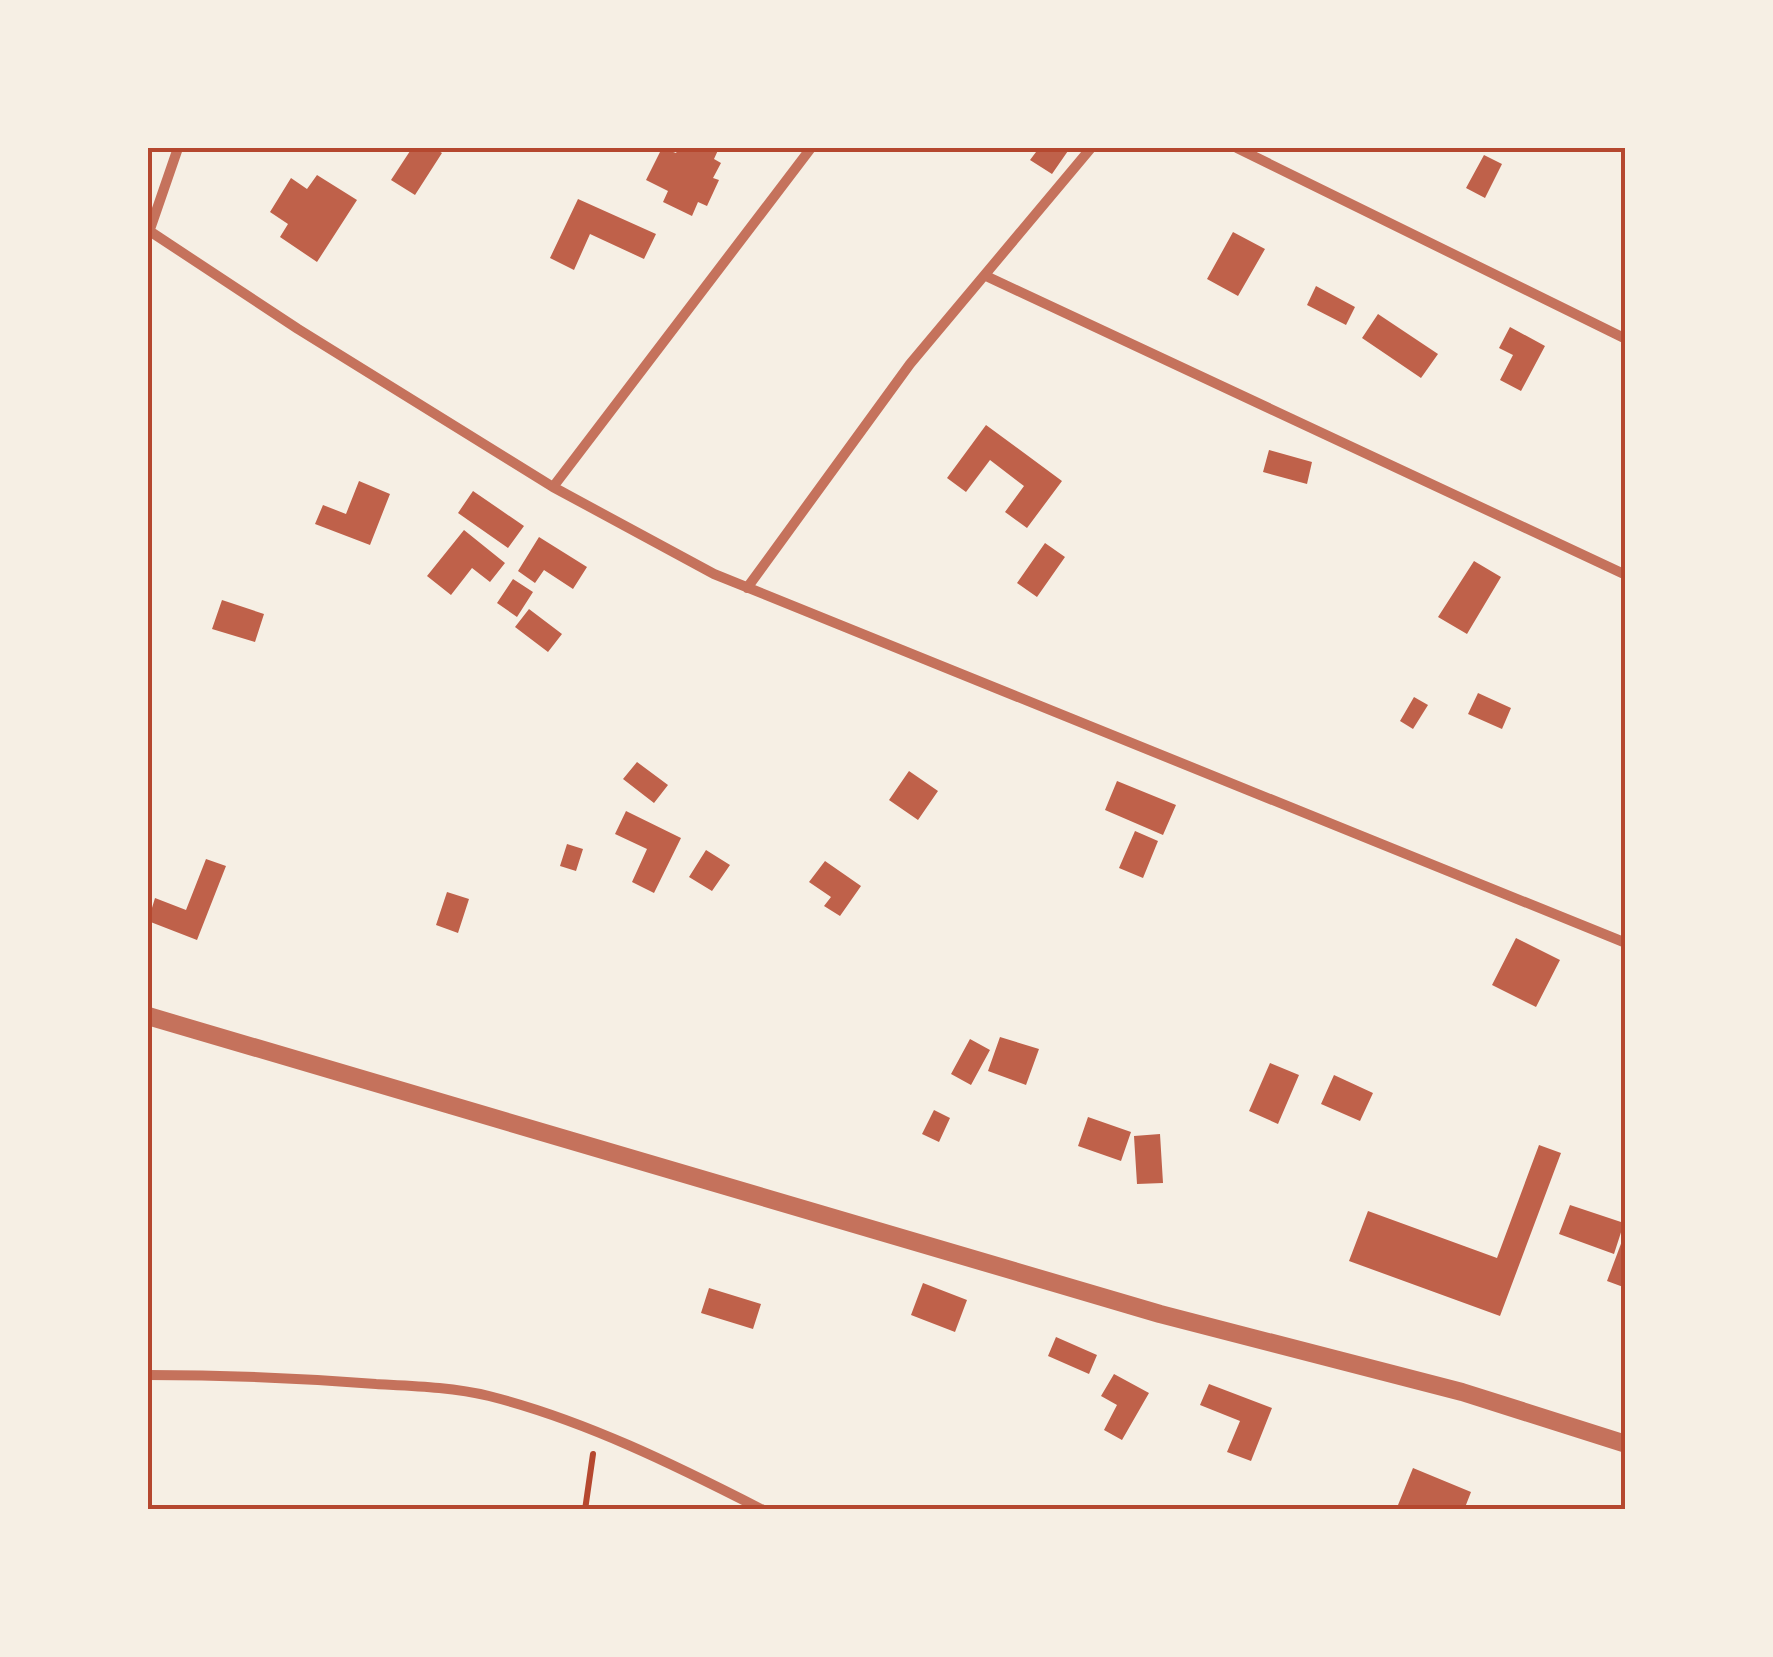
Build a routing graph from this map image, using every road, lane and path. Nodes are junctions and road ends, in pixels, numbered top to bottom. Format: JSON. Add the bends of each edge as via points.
{"nodes":[{"id":1,"x":178,"y":148,"type":"edge"},
{"id":2,"x":810,"y":148,"type":"edge"},
{"id":3,"x":1091,"y":148,"type":"edge"},
{"id":4,"x":1237,"y":148,"type":"edge"},
{"id":5,"x":148,"y":232,"type":"edge"},
{"id":6,"x":986,"y":276,"type":"junction"},
{"id":7,"x":1626,"y":340,"type":"edge"},
{"id":8,"x":553,"y":487,"type":"junction"},
{"id":9,"x":1626,"y":575,"type":"edge"},
{"id":10,"x":748,"y":588,"type":"junction"},
{"id":11,"x":1626,"y":943,"type":"edge"},
{"id":12,"x":148,"y":1016,"type":"edge"},
{"id":13,"x":148,"y":1376,"type":"edge"},
{"id":14,"x":596,"y":1433,"type":"junction"},
{"id":15,"x":1626,"y":1444,"type":"edge"},
{"id":16,"x":585,"y":1510,"type":"edge"},
{"id":17,"x":763,"y":1510,"type":"edge"}],
"edges":[{"from":1,"to":5,"type":"street"},
{"from":2,"to":8,"type":"street"},
{"from":3,"to":6,"type":"street"},
{"from":4,"to":7,"type":"street"},
{"from":5,"to":8,"type":"street"},
{"from":6,"to":9,"type":"street"},
{"from":6,"to":10,"type":"street","via":[[910,364]]},
{"from":8,"to":10,"type":"street"},
{"from":10,"to":11,"type":"street"},
{"from":12,"to":15,"type":"street"},
{"from":13,"to":14,"type":"street","via":[[256,1374],[441,1388],[542,1411]]},
{"from":14,"to":16,"type":"path"},
{"from":14,"to":17,"type":"street"}]}
